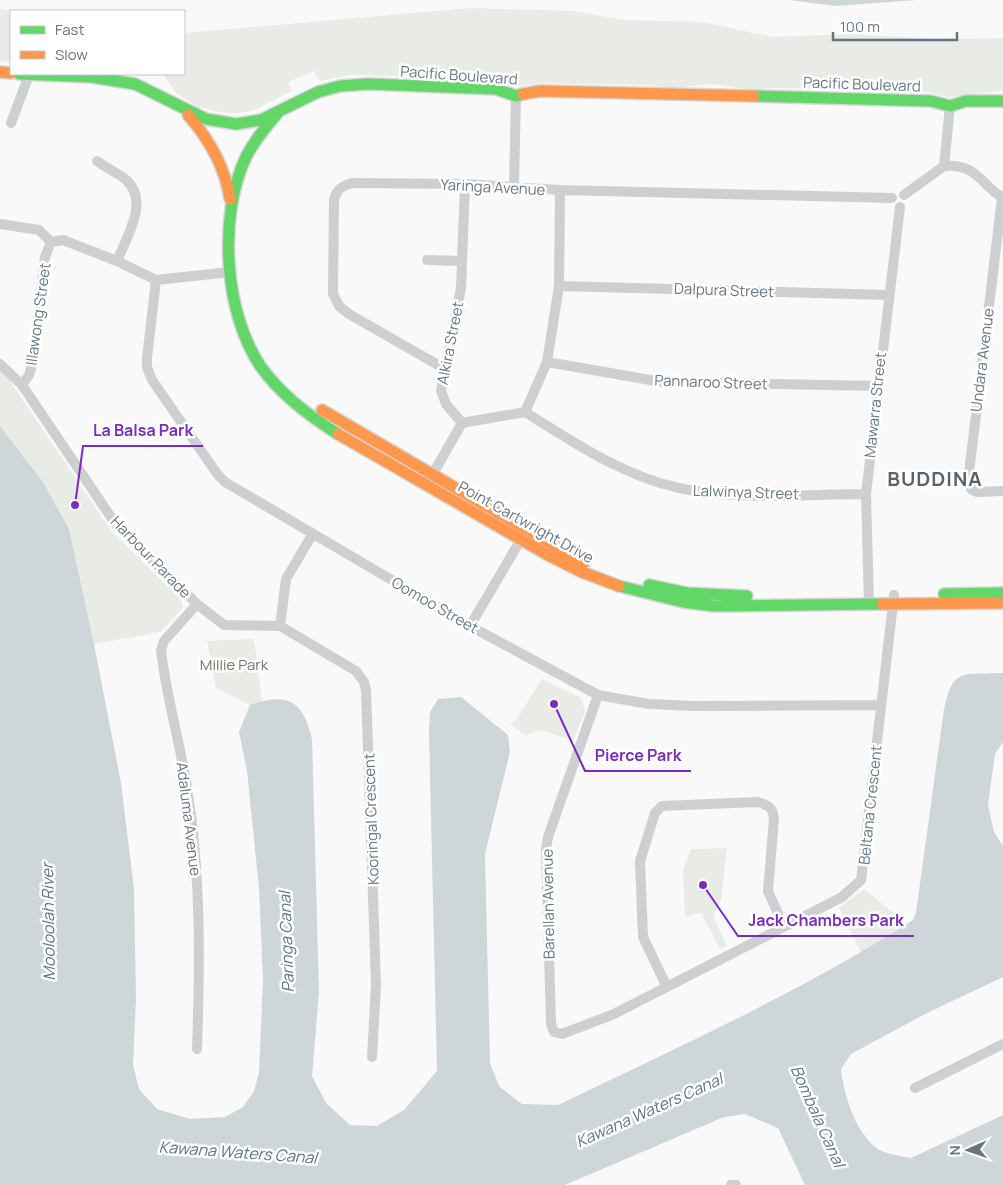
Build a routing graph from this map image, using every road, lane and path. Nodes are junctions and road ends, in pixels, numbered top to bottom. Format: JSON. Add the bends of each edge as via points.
{"nodes":[{"id":1,"x":24,"y":75,"type":"edge"},
{"id":2,"x":39,"y":75,"type":"edge"},
{"id":3,"x":516,"y":96,"type":"junction"},
{"id":4,"x":1003,"y":100,"type":"edge"},
{"id":5,"x":950,"y":106,"type":"junction"},
{"id":6,"x":184,"y":111,"type":"junction"},
{"id":7,"x":277,"y":114,"type":"junction"},
{"id":8,"x":11,"y":123,"type":"dead end"},
{"id":9,"x":96,"y":161,"type":"dead end"},
{"id":10,"x":944,"y":166,"type":"junction"},
{"id":11,"x":465,"y":184,"type":"junction"},
{"id":12,"x":514,"y":186,"type":"junction"},
{"id":13,"x":560,"y":190,"type":"junction"},
{"id":14,"x":904,"y":195,"type":"junction"},
{"id":15,"x":892,"y":198,"type":"junction"},
{"id":16,"x":1003,"y":198,"type":"edge"},
{"id":17,"x":900,"y":207,"type":"junction"},
{"id":18,"x":230,"y":216,"type":"junction"},
{"id":19,"x":0,"y":224,"type":"edge"},
{"id":20,"x":51,"y":242,"type":"junction"},
{"id":21,"x":427,"y":260,"type":"dead end"},
{"id":22,"x":117,"y":261,"type":"junction"},
{"id":23,"x":462,"y":261,"type":"junction"},
{"id":24,"x":230,"y":272,"type":"junction"},
{"id":25,"x":156,"y":280,"type":"junction"},
{"id":26,"x":560,"y":286,"type":"junction"},
{"id":27,"x":888,"y":295,"type":"junction"},
{"id":28,"x":546,"y":362,"type":"junction"},
{"id":29,"x":0,"y":364,"type":"edge"},
{"id":30,"x":445,"y":369,"type":"junction"},
{"id":31,"x":22,"y":385,"type":"junction"},
{"id":32,"x":877,"y":386,"type":"junction"},
{"id":33,"x":525,"y":412,"type":"junction"},
{"id":34,"x":462,"y":423,"type":"junction"},
{"id":35,"x":429,"y":480,"type":"junction"},
{"id":36,"x":1003,"y":491,"type":"edge"},
{"id":37,"x":866,"y":494,"type":"junction"},
{"id":38,"x":312,"y":534,"type":"junction"},
{"id":39,"x":524,"y":535,"type":"junction"},
{"id":40,"x":1003,"y":592,"type":"edge"},
{"id":41,"x":894,"y":599,"type":"junction"},
{"id":42,"x":869,"y":600,"type":"junction"},
{"id":43,"x":1003,"y":603,"type":"edge"},
{"id":44,"x":197,"y":604,"type":"junction"},
{"id":45,"x":280,"y":626,"type":"junction"},
{"id":46,"x":470,"y":626,"type":"junction"},
{"id":47,"x":598,"y":695,"type":"junction"},
{"id":48,"x":882,"y":705,"type":"junction"},
{"id":49,"x":784,"y":927,"type":"junction"},
{"id":50,"x":666,"y":988,"type":"junction"},
{"id":51,"x":554,"y":1032,"type":"joint"},
{"id":52,"x":1003,"y":1044,"type":"edge"},
{"id":53,"x":197,"y":1049,"type":"dead end"},
{"id":54,"x":372,"y":1057,"type":"dead end"},
{"id":55,"x":915,"y":1088,"type":"dead end"},
{"id":56,"x":731,"y":1185,"type":"edge"},
{"id":57,"x":736,"y":1185,"type":"edge"}],
"edges":[{"from":1,"to":8,"type":"street"},
{"from":2,"to":6,"type":"main road","name":"Pacific Boulevard","via":[[136,84],[161,95]]},
{"from":3,"to":5,"type":"main road","name":"Pacific Boulevard","via":[[540,91],[685,93],[931,101]]},
{"from":3,"to":7,"type":"main road","name":"Pacific Boulevard","via":[[496,89],[354,84],[319,91]]},
{"from":3,"to":12,"type":"street"},
{"from":4,"to":5,"type":"main road","name":"Pacific Boulevard","via":[[966,101]]},
{"from":5,"to":10,"type":"street"},
{"from":6,"to":7,"type":"main road","name":"Pacific Boulevard","via":[[210,122],[236,124],[258,122]]},
{"from":6,"to":18,"type":"main road","name":"Point Cartwright Drive","via":[[203,134],[226,179]]},
{"from":7,"to":18,"type":"main road","name":"Point Cartwright Drive","via":[[250,149],[235,186]]},
{"from":9,"to":22,"type":"street","via":[[125,178],[138,202]]},
{"from":10,"to":14,"type":"street"},
{"from":10,"to":16,"type":"street","via":[[955,165],[970,170]]},
{"from":11,"to":12,"type":"street","name":"Yaringa Avenue"},
{"from":11,"to":23,"type":"street","name":"Alkira Street"},
{"from":11,"to":30,"type":"street","name":"Yaringa Avenue","via":[[352,183],[342,186],[334,200],[333,294],[339,306]]},
{"from":12,"to":13,"type":"street","name":"Yaringa Avenue"},
{"from":13,"to":15,"type":"street","name":"Yaringa Avenue"},
{"from":13,"to":26,"type":"street"},
{"from":14,"to":15,"type":"street","via":[[896,193]]},
{"from":14,"to":17,"type":"street","via":[[906,201]]},
{"from":15,"to":17,"type":"street","via":[[893,205]]},
{"from":16,"to":36,"type":"street","name":"Undara Avenue","via":[[968,473],[971,489],[977,492]]},
{"from":17,"to":27,"type":"street","name":"Mawarra Street"},
{"from":18,"to":24,"type":"main road","name":"Point Cartwright Drive"},
{"from":19,"to":20,"type":"street","via":[[39,230]]},
{"from":20,"to":22,"type":"street","via":[[63,240]]},
{"from":20,"to":31,"type":"street","name":"Illawong Street","via":[[45,257],[33,362]]},
{"from":21,"to":23,"type":"street"},
{"from":22,"to":25,"type":"street"},
{"from":23,"to":30,"type":"street","name":"Alkira Street","via":[[461,288]]},
{"from":24,"to":25,"type":"street"},
{"from":24,"to":35,"type":"main road","name":"Point Cartwright Drive","via":[[233,304],[248,346],[268,375],[340,434]]},
{"from":25,"to":38,"type":"street","name":"Oomoo Street","via":[[146,358],[152,380],[225,482]]},
{"from":26,"to":27,"type":"street","name":"Dalpura Street"},
{"from":26,"to":28,"type":"street"},
{"from":27,"to":32,"type":"street","name":"Mawarra Street"},
{"from":28,"to":32,"type":"street","name":"Pannaroo Street","via":[[662,382]]},
{"from":28,"to":33,"type":"street"},
{"from":29,"to":31,"type":"street","name":"Harbour Parade"},
{"from":30,"to":34,"type":"street","name":"Alkira Street","via":[[443,398]]},
{"from":31,"to":44,"type":"street","name":"Harbour Parade","via":[[117,526]]},
{"from":32,"to":37,"type":"street","name":"Mawarra Street"},
{"from":33,"to":34,"type":"street"},
{"from":33,"to":37,"type":"street","name":"Lalwinya Street","via":[[585,449],[654,481],[679,488],[749,495]]},
{"from":34,"to":35,"type":"street"},
{"from":35,"to":39,"type":"main road","name":"Point Cartwright Drive"},
{"from":37,"to":42,"type":"street","name":"Mawarra Street"},
{"from":38,"to":45,"type":"street","via":[[286,579]]},
{"from":38,"to":46,"type":"street","name":"Oomoo Street"},
{"from":39,"to":42,"type":"main road","name":"Point Cartwright Drive","via":[[570,566],[599,579],[686,603],[734,606]]},
{"from":39,"to":46,"type":"street"},
{"from":40,"to":41,"type":"main road","name":"Point Cartwright Drive"},
{"from":41,"to":42,"type":"main road","name":"Point Cartwright Drive"},
{"from":41,"to":43,"type":"main road","name":"Point Cartwright Drive"},
{"from":41,"to":48,"type":"street","name":"Beltana Crescent"},
{"from":44,"to":45,"type":"street","name":"Harbour Parade","via":[[224,625]]},
{"from":44,"to":53,"type":"street","name":"Adaluma Avenue","via":[[164,641],[160,650],[187,788],[197,888]]},
{"from":45,"to":54,"type":"street","name":"Kooringal Crescent","via":[[356,671],[366,690],[376,985]]},
{"from":46,"to":47,"type":"street","name":"Oomoo Street"},
{"from":47,"to":48,"type":"street","name":"Oomoo Street","via":[[649,704],[694,706]]},
{"from":47,"to":51,"type":"street","name":"Barellan Avenue","via":[[546,850]]},
{"from":48,"to":49,"type":"street","name":"Beltana Crescent","via":[[861,880],[842,897]]},
{"from":49,"to":50,"type":"street","name":"Beltana Crescent"},
{"from":49,"to":50,"type":"street","via":[[768,891],[774,819],[773,810],[767,804],[662,806],[655,813],[640,861],[643,937]]},
{"from":50,"to":51,"type":"street","name":"Beltana Crescent","via":[[570,1032]]},
{"from":52,"to":55,"type":"street"},
{"from":56,"to":57,"type":"street"}]}
